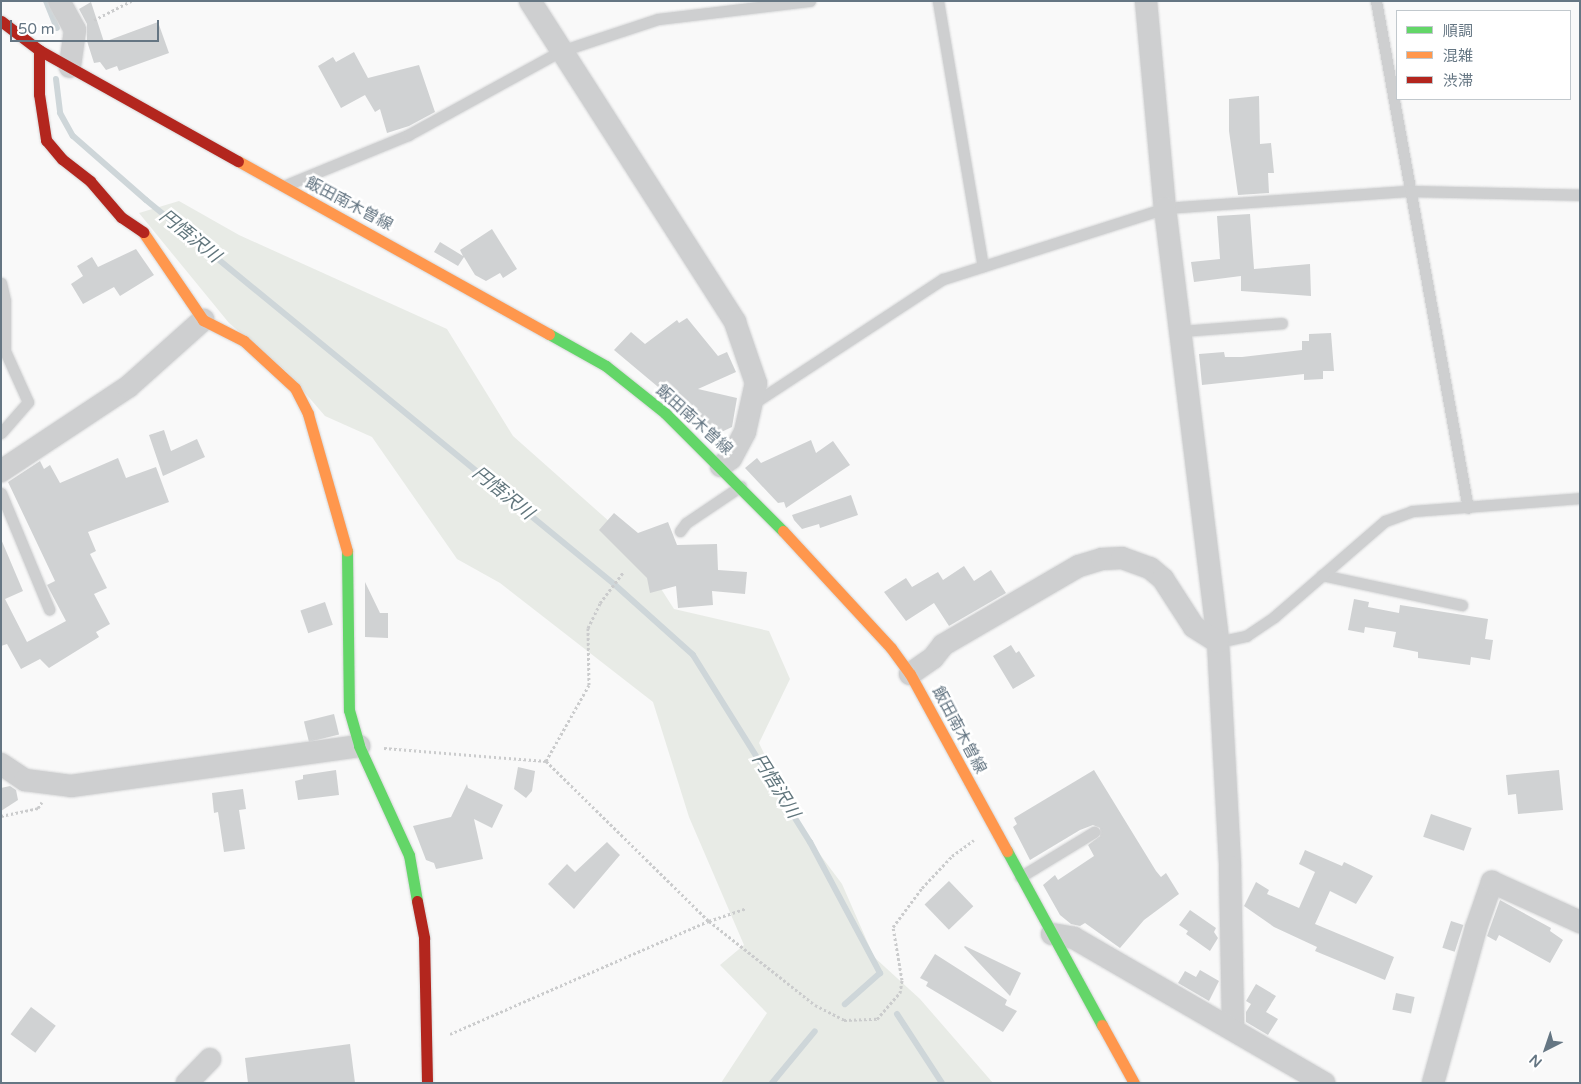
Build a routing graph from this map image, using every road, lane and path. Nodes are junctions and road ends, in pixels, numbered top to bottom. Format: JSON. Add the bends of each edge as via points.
{"nodes":[{"id":1,"x":59,"y":1,"type":"edge"},
{"id":2,"x":131,"y":1,"type":"edge"},
{"id":3,"x":530,"y":1,"type":"edge"},
{"id":4,"x":810,"y":1,"type":"edge"},
{"id":5,"x":938,"y":1,"type":"edge"},
{"id":6,"x":1146,"y":1,"type":"edge"},
{"id":7,"x":1376,"y":1,"type":"edge"},
{"id":8,"x":1,"y":21,"type":"edge"},
{"id":9,"x":75,"y":30,"type":"junction"},
{"id":10,"x":39,"y":50,"type":"junction"},
{"id":11,"x":561,"y":51,"type":"junction"},
{"id":12,"x":70,"y":67,"type":"junction"},
{"id":13,"x":282,"y":187,"type":"junction"},
{"id":14,"x":1410,"y":191,"type":"junction"},
{"id":15,"x":1580,"y":195,"type":"edge"},
{"id":16,"x":1164,"y":208,"type":"junction"},
{"id":17,"x":983,"y":266,"type":"junction"},
{"id":18,"x":1,"y":282,"type":"edge"},
{"id":19,"x":203,"y":320,"type":"junction"},
{"id":20,"x":1282,"y":323,"type":"dead end"},
{"id":21,"x":1181,"y":331,"type":"junction"},
{"id":22,"x":754,"y":403,"type":"junction"},
{"id":23,"x":1,"y":433,"type":"edge"},
{"id":24,"x":721,"y":466,"type":"junction"},
{"id":25,"x":1,"y":471,"type":"edge"},
{"id":26,"x":741,"y":486,"type":"junction"},
{"id":27,"x":1,"y":493,"type":"edge"},
{"id":28,"x":1580,"y":498,"type":"edge"},
{"id":29,"x":1468,"y":508,"type":"junction"},
{"id":30,"x":680,"y":531,"type":"dead end"},
{"id":31,"x":623,"y":572,"type":"dead end"},
{"id":32,"x":1322,"y":575,"type":"junction"},
{"id":33,"x":1462,"y":605,"type":"dead end"},
{"id":34,"x":50,"y":609,"type":"dead end"},
{"id":35,"x":1218,"y":642,"type":"junction"},
{"id":36,"x":910,"y":674,"type":"junction"},
{"id":37,"x":359,"y":746,"type":"junction"},
{"id":38,"x":546,"y":760,"type":"junction"},
{"id":39,"x":1,"y":764,"type":"edge"},
{"id":40,"x":54,"y":786,"type":"junction"},
{"id":41,"x":1,"y":816,"type":"edge"},
{"id":42,"x":993,"y":827,"type":"junction"},
{"id":43,"x":1094,"y":832,"type":"dead end"},
{"id":44,"x":1020,"y":876,"type":"junction"},
{"id":45,"x":746,"y":908,"type":"dead end"},
{"id":46,"x":709,"y":921,"type":"junction"},
{"id":47,"x":1580,"y":922,"type":"edge"},
{"id":48,"x":1052,"y":934,"type":"junction"},
{"id":49,"x":1233,"y":1028,"type":"junction"},
{"id":50,"x":424,"y":1045,"type":"junction"},
{"id":51,"x":210,"y":1059,"type":"dead end"},
{"id":52,"x":186,"y":1083,"type":"edge"},
{"id":53,"x":427,"y":1083,"type":"edge"},
{"id":54,"x":1134,"y":1083,"type":"edge"},
{"id":55,"x":1324,"y":1083,"type":"edge"},
{"id":56,"x":1433,"y":1083,"type":"edge"}],
"edges":[{"from":1,"to":9,"type":"street"},
{"from":2,"to":9,"type":"path"},
{"from":3,"to":11,"type":"street"},
{"from":4,"to":11,"type":"lane","via":[[658,20]]},
{"from":5,"to":17,"type":"lane"},
{"from":6,"to":16,"type":"street"},
{"from":7,"to":14,"type":"lane"},
{"from":8,"to":10,"type":"main road","name":"飯田南木曽線"},
{"from":9,"to":12,"type":"street"},
{"from":10,"to":12,"type":"main road","name":"飯田南木曽線"},
{"from":10,"to":19,"type":"main road","via":[[39,94],[46,140],[62,159],[90,181],[121,217],[144,232]]},
{"from":11,"to":13,"type":"lane","via":[[408,135]]},
{"from":11,"to":22,"type":"street","via":[[734,322],[756,383]]},
{"from":12,"to":13,"type":"main road","name":"飯田南木曽線"},
{"from":13,"to":24,"type":"main road","name":"飯田南木曽線","via":[[606,366],[665,413]]},
{"from":14,"to":15,"type":"lane"},
{"from":14,"to":16,"type":"lane"},
{"from":14,"to":29,"type":"lane"},
{"from":16,"to":17,"type":"lane"},
{"from":16,"to":21,"type":"street"},
{"from":17,"to":22,"type":"lane","via":[[943,279]]},
{"from":18,"to":23,"type":"lane","via":[[5,301],[5,351],[28,402]]},
{"from":19,"to":25,"type":"street","via":[[128,387]]},
{"from":19,"to":37,"type":"main road","via":[[244,342],[266,359],[295,388],[308,414],[349,560],[349,710]]},
{"from":20,"to":21,"type":"lane"},
{"from":21,"to":35,"type":"street"},
{"from":22,"to":24,"type":"street","via":[[745,432],[731,458]]},
{"from":24,"to":26,"type":"main road","name":"飯田南木曽線"},
{"from":26,"to":30,"type":"lane","via":[[686,523]]},
{"from":26,"to":36,"type":"main road","name":"飯田南木曽線","via":[[890,648]]},
{"from":27,"to":34,"type":"lane"},
{"from":28,"to":29,"type":"lane"},
{"from":29,"to":32,"type":"lane","via":[[1412,511],[1385,521]]},
{"from":31,"to":38,"type":"path","via":[[588,628],[589,685]]},
{"from":32,"to":33,"type":"lane"},
{"from":32,"to":35,"type":"lane","via":[[1274,617],[1246,636]]},
{"from":35,"to":36,"type":"street","via":[[1194,627],[1163,579],[1150,568],[1122,558],[1102,559],[1079,566],[943,646],[933,658]]},
{"from":35,"to":49,"type":"street","via":[[1230,867]]},
{"from":36,"to":42,"type":"main road","name":"飯田南木曽線"},
{"from":37,"to":38,"type":"path"},
{"from":37,"to":40,"type":"street","via":[[81,785]]},
{"from":37,"to":50,"type":"main road","via":[[409,855],[424,938]]},
{"from":38,"to":46,"type":"path"},
{"from":39,"to":40,"type":"street","via":[[25,780]]},
{"from":40,"to":41,"type":"path","via":[[38,808]]},
{"from":42,"to":44,"type":"main road","name":"飯田南木曽線"},
{"from":42,"to":46,"type":"path","via":[[952,856],[896,921],[893,938],[902,980],[900,993],[877,1019],[844,1020],[815,1004]]},
{"from":43,"to":44,"type":"lane"},
{"from":44,"to":48,"type":"main road","name":"飯田南木曽線"},
{"from":45,"to":46,"type":"path"},
{"from":46,"to":50,"type":"path"},
{"from":47,"to":56,"type":"street","via":[[1492,882]]},
{"from":48,"to":49,"type":"street","via":[[1074,938]]},
{"from":48,"to":54,"type":"main road","name":"飯田南木曽線"},
{"from":49,"to":55,"type":"street"},
{"from":50,"to":53,"type":"main road"},
{"from":51,"to":52,"type":"street"}]}
